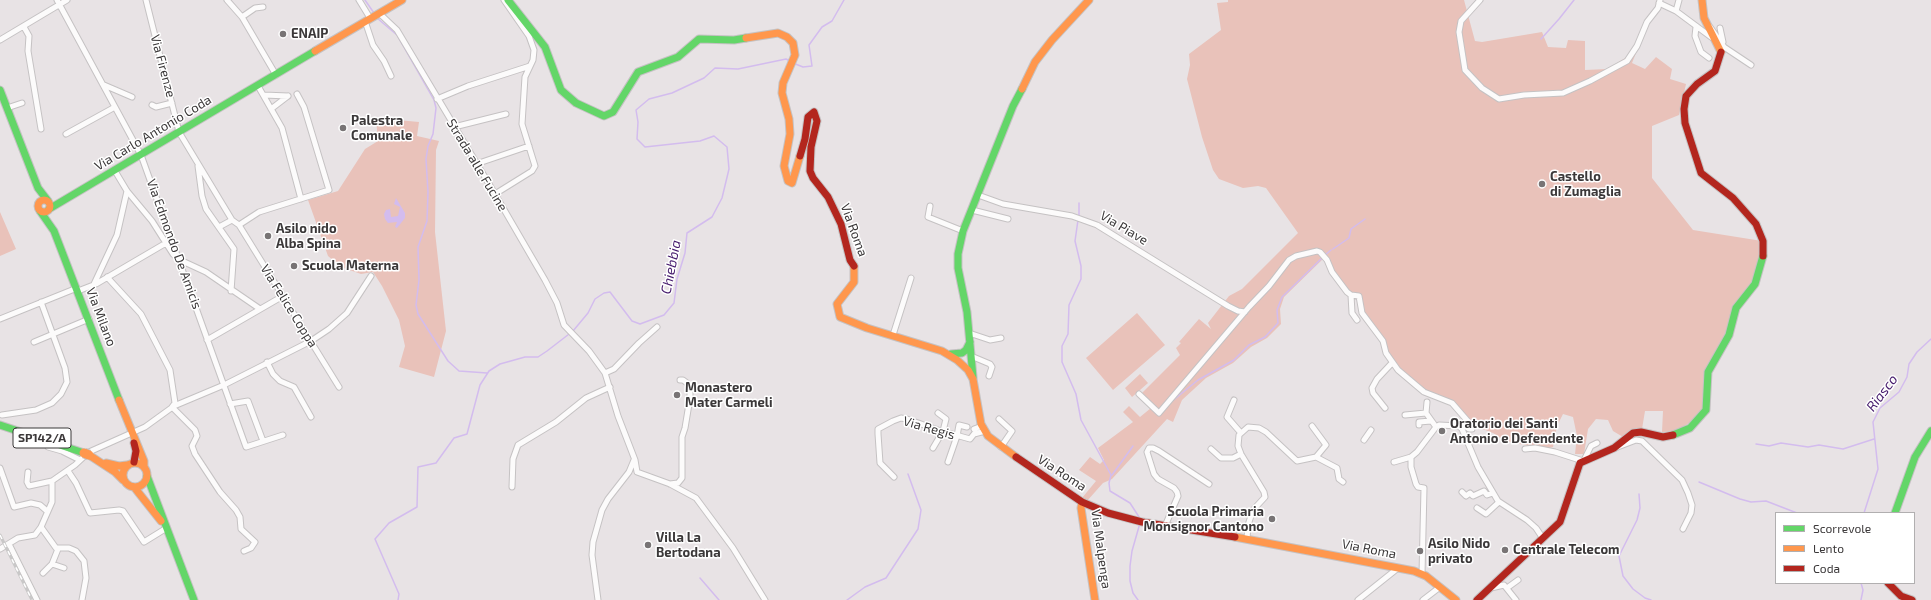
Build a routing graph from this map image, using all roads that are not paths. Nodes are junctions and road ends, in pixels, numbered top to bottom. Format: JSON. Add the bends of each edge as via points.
{"nodes":[{"id":1,"x":68,"y":0,"type":"edge"},
{"id":2,"x":146,"y":0,"type":"edge"},
{"id":3,"x":227,"y":0,"type":"edge"},
{"id":4,"x":359,"y":0,"type":"edge"},
{"id":5,"x":402,"y":0,"type":"edge"},
{"id":6,"x":504,"y":0,"type":"edge"},
{"id":7,"x":508,"y":0,"type":"edge"},
{"id":8,"x":1089,"y":0,"type":"edge"},
{"id":9,"x":1480,"y":0,"type":"edge"},
{"id":10,"x":1679,"y":0,"type":"edge"},
{"id":11,"x":1702,"y":0,"type":"edge"},
{"id":12,"x":1660,"y":1,"type":"edge"},
{"id":13,"x":58,"y":2,"type":"edge"},
{"id":14,"x":263,"y":7,"type":"dead end"},
{"id":15,"x":1676,"y":11,"type":"junction"},
{"id":16,"x":379,"y":13,"type":"junction"},
{"id":17,"x":242,"y":17,"type":"junction"},
{"id":18,"x":368,"y":20,"type":"junction"},
{"id":19,"x":24,"y":27,"type":"junction"},
{"id":20,"x":1696,"y":27,"type":"junction"},
{"id":21,"x":1720,"y":28,"type":"dead end"},
{"id":22,"x":0,"y":40,"type":"edge"},
{"id":23,"x":1721,"y":45,"type":"junction"},
{"id":24,"x":1710,"y":58,"type":"dead end"},
{"id":25,"x":1751,"y":65,"type":"dead end"},
{"id":26,"x":530,"y":66,"type":"junction"},
{"id":27,"x":276,"y":75,"type":"junction"},
{"id":28,"x":390,"y":76,"type":"dead end"},
{"id":29,"x":104,"y":85,"type":"junction"},
{"id":30,"x":258,"y":86,"type":"junction"},
{"id":31,"x":0,"y":91,"type":"edge"},
{"id":32,"x":297,"y":94,"type":"dead end"},
{"id":33,"x":264,"y":95,"type":"junction"},
{"id":34,"x":132,"y":97,"type":"dead end"},
{"id":35,"x":437,"y":99,"type":"junction"},
{"id":36,"x":22,"y":102,"type":"dead end"},
{"id":37,"x":172,"y":103,"type":"junction"},
{"id":38,"x":152,"y":105,"type":"dead end"},
{"id":39,"x":115,"y":107,"type":"junction"},
{"id":40,"x":7,"y":108,"type":"junction"},
{"id":41,"x":271,"y":109,"type":"junction"},
{"id":42,"x":506,"y":114,"type":"dead end"},
{"id":43,"x":454,"y":127,"type":"junction"},
{"id":44,"x":41,"y":129,"type":"dead end"},
{"id":45,"x":179,"y":132,"type":"junction"},
{"id":46,"x":66,"y":134,"type":"dead end"},
{"id":47,"x":529,"y":146,"type":"junction"},
{"id":48,"x":141,"y":155,"type":"junction"},
{"id":49,"x":197,"y":162,"type":"junction"},
{"id":50,"x":476,"y":164,"type":"junction"},
{"id":51,"x":115,"y":171,"type":"junction"},
{"id":52,"x":127,"y":192,"type":"junction"},
{"id":53,"x":495,"y":194,"type":"junction"},
{"id":54,"x":978,"y":195,"type":"junction"},
{"id":55,"x":301,"y":199,"type":"junction"},
{"id":56,"x":45,"y":206,"type":"junction"},
{"id":57,"x":930,"y":206,"type":"dead end"},
{"id":58,"x":972,"y":210,"type":"junction"},
{"id":59,"x":1008,"y":219,"type":"dead end"},
{"id":60,"x":232,"y":220,"type":"junction"},
{"id":61,"x":239,"y":225,"type":"junction"},
{"id":62,"x":219,"y":227,"type":"junction"},
{"id":63,"x":963,"y":231,"type":"junction"},
{"id":64,"x":166,"y":243,"type":"junction"},
{"id":65,"x":180,"y":260,"type":"junction"},
{"id":66,"x":371,"y":276,"type":"dead end"},
{"id":67,"x":106,"y":277,"type":"junction"},
{"id":68,"x":911,"y":278,"type":"dead end"},
{"id":69,"x":94,"y":284,"type":"junction"},
{"id":70,"x":77,"y":289,"type":"junction"},
{"id":71,"x":231,"y":291,"type":"junction"},
{"id":72,"x":1349,"y":294,"type":"junction"},
{"id":73,"x":283,"y":296,"type":"junction"},
{"id":74,"x":41,"y":302,"type":"junction"},
{"id":75,"x":260,"y":309,"type":"junction"},
{"id":76,"x":1245,"y":312,"type":"junction"},
{"id":77,"x":0,"y":319,"type":"edge"},
{"id":78,"x":89,"y":319,"type":"junction"},
{"id":79,"x":1357,"y":320,"type":"dead end"},
{"id":80,"x":657,"y":327,"type":"dead end"},
{"id":81,"x":53,"y":334,"type":"junction"},
{"id":82,"x":892,"y":335,"type":"junction"},
{"id":83,"x":969,"y":338,"type":"junction"},
{"id":84,"x":1000,"y":338,"type":"dead end"},
{"id":85,"x":207,"y":340,"type":"junction"},
{"id":86,"x":311,"y":341,"type":"junction"},
{"id":87,"x":34,"y":342,"type":"dead end"},
{"id":88,"x":966,"y":357,"type":"junction"},
{"id":89,"x":267,"y":362,"type":"junction"},
{"id":90,"x":1392,"y":363,"type":"junction"},
{"id":91,"x":605,"y":373,"type":"junction"},
{"id":92,"x":989,"y":376,"type":"dead end"},
{"id":93,"x":680,"y":380,"type":"dead end"},
{"id":94,"x":224,"y":385,"type":"junction"},
{"id":95,"x":339,"y":387,"type":"dead end"},
{"id":96,"x":610,"y":387,"type":"junction"},
{"id":97,"x":1139,"y":394,"type":"dead end"},
{"id":98,"x":1234,"y":400,"type":"dead end"},
{"id":99,"x":1427,"y":402,"type":"dead end"},
{"id":100,"x":230,"y":404,"type":"junction"},
{"id":101,"x":172,"y":407,"type":"junction"},
{"id":102,"x":1385,"y":408,"type":"dead end"},
{"id":103,"x":938,"y":413,"type":"dead end"},
{"id":104,"x":1426,"y":413,"type":"junction"},
{"id":105,"x":2,"y":415,"type":"dead end"},
{"id":106,"x":1404,"y":415,"type":"dead end"},
{"id":107,"x":312,"y":417,"type":"dead end"},
{"id":108,"x":999,"y":419,"type":"dead end"},
{"id":109,"x":1431,"y":421,"type":"junction"},
{"id":110,"x":0,"y":425,"type":"edge"},
{"id":111,"x":1419,"y":425,"type":"dead end"},
{"id":112,"x":1453,"y":425,"type":"junction"},
{"id":113,"x":1312,"y":426,"type":"dead end"},
{"id":114,"x":967,"y":427,"type":"dead end"},
{"id":115,"x":1436,"y":427,"type":"junction"},
{"id":116,"x":980,"y":429,"type":"junction"},
{"id":117,"x":1371,"y":430,"type":"dead end"},
{"id":118,"x":943,"y":431,"type":"junction"},
{"id":119,"x":1931,"y":431,"type":"edge"},
{"id":120,"x":1241,"y":433,"type":"junction"},
{"id":121,"x":132,"y":434,"type":"junction"},
{"id":122,"x":283,"y":435,"type":"dead end"},
{"id":123,"x":958,"y":436,"type":"junction"},
{"id":124,"x":1364,"y":440,"type":"dead end"},
{"id":125,"x":263,"y":441,"type":"junction"},
{"id":126,"x":1597,"y":443,"type":"dead end"},
{"id":127,"x":48,"y":447,"type":"dead end"},
{"id":128,"x":1001,"y":447,"type":"junction"},
{"id":129,"x":933,"y":448,"type":"dead end"},
{"id":130,"x":1614,"y":448,"type":"junction"},
{"id":131,"x":1211,"y":449,"type":"dead end"},
{"id":132,"x":1525,"y":449,"type":"dead end"},
{"id":133,"x":1241,"y":454,"type":"junction"},
{"id":134,"x":84,"y":456,"type":"junction"},
{"id":135,"x":1411,"y":456,"type":"junction"},
{"id":136,"x":1316,"y":457,"type":"junction"},
{"id":137,"x":634,"y":459,"type":"junction"},
{"id":138,"x":1583,"y":461,"type":"junction"},
{"id":139,"x":101,"y":462,"type":"junction"},
{"id":140,"x":948,"y":462,"type":"dead end"},
{"id":141,"x":1394,"y":462,"type":"dead end"},
{"id":142,"x":130,"y":463,"type":"junction"},
{"id":143,"x":0,"y":468,"type":"edge"},
{"id":144,"x":68,"y":470,"type":"junction"},
{"id":145,"x":28,"y":472,"type":"dead end"},
{"id":146,"x":146,"y":472,"type":"junction"},
{"id":147,"x":894,"y":477,"type":"dead end"},
{"id":148,"x":123,"y":480,"type":"junction"},
{"id":149,"x":52,"y":481,"type":"junction"},
{"id":150,"x":1343,"y":482,"type":"dead end"},
{"id":151,"x":670,"y":484,"type":"junction"},
{"id":152,"x":1209,"y":484,"type":"dead end"},
{"id":153,"x":134,"y":487,"type":"junction"},
{"id":154,"x":512,"y":487,"type":"dead end"},
{"id":155,"x":1462,"y":492,"type":"dead end"},
{"id":156,"x":1493,"y":493,"type":"junction"},
{"id":157,"x":1082,"y":502,"type":"junction"},
{"id":158,"x":1499,"y":502,"type":"junction"},
{"id":159,"x":1477,"y":508,"type":"dead end"},
{"id":160,"x":48,"y":511,"type":"junction"},
{"id":161,"x":1895,"y":512,"type":"edge"},
{"id":162,"x":1165,"y":526,"type":"junction"},
{"id":163,"x":41,"y":527,"type":"junction"},
{"id":164,"x":1683,"y":529,"type":"dead end"},
{"id":165,"x":168,"y":533,"type":"junction"},
{"id":166,"x":1542,"y":538,"type":"junction"},
{"id":167,"x":1247,"y":539,"type":"junction"},
{"id":168,"x":9,"y":544,"type":"junction"},
{"id":169,"x":0,"y":549,"type":"edge"},
{"id":170,"x":58,"y":549,"type":"junction"},
{"id":171,"x":244,"y":551,"type":"dead end"},
{"id":172,"x":52,"y":564,"type":"junction"},
{"id":173,"x":64,"y":568,"type":"dead end"},
{"id":174,"x":1398,"y":568,"type":"junction"},
{"id":175,"x":43,"y":573,"type":"dead end"},
{"id":176,"x":1422,"y":574,"type":"junction"},
{"id":177,"x":1518,"y":580,"type":"dead end"},
{"id":178,"x":1889,"y":584,"type":"edge"},
{"id":179,"x":1440,"y":587,"type":"junction"},
{"id":180,"x":1490,"y":588,"type":"junction"},
{"id":181,"x":1508,"y":588,"type":"junction"},
{"id":182,"x":37,"y":600,"type":"edge"},
{"id":183,"x":82,"y":600,"type":"edge"},
{"id":184,"x":194,"y":600,"type":"edge"},
{"id":185,"x":598,"y":600,"type":"edge"},
{"id":186,"x":764,"y":600,"type":"edge"},
{"id":187,"x":1095,"y":600,"type":"edge"},
{"id":188,"x":1358,"y":600,"type":"edge"},
{"id":189,"x":1423,"y":600,"type":"edge"},
{"id":190,"x":1456,"y":600,"type":"edge"},
{"id":191,"x":1477,"y":600,"type":"edge"},
{"id":192,"x":1516,"y":600,"type":"edge"},
{"id":193,"x":1912,"y":600,"type":"edge"}],
"edges":[{"from":1,"to":13,"type":"street"},
{"from":2,"to":37,"type":"street","name":"Via Firenze"},
{"from":3,"to":17,"type":"street"},
{"from":4,"to":18,"type":"street"},
{"from":5,"to":16,"type":"main road","name":"Via Carlo Antonio Coda"},
{"from":6,"to":26,"type":"street","via":[[531,42],[534,55]]},
{"from":7,"to":82,"type":"main road","name":"Via Roma","via":[[545,47],[561,90],[576,103],[604,116],[613,112],[638,72],[678,57],[699,39],[734,40],[778,33],[787,37],[793,43],[795,55],[783,83],[782,93],[789,119],[790,134],[784,166],[788,181],[792,183],[805,139],[807,121],[814,112],[817,121],[811,147],[810,171],[828,197],[841,224],[855,269],[854,282],[837,304],[838,313],[849,322]]},
{"from":8,"to":54,"type":"main road","via":[[1035,62],[1013,106]]},
{"from":9,"to":12,"type":"street","via":[[1462,21],[1459,32],[1465,70],[1482,88],[1499,99],[1563,93],[1627,61]]},
{"from":10,"to":15,"type":"street"},
{"from":11,"to":23,"type":"main road","via":[[1702,10],[1708,25]]},
{"from":12,"to":15,"type":"street"},
{"from":13,"to":19,"type":"street"},
{"from":13,"to":29,"type":"street","name":"Via Edmondo De Amicis"},
{"from":14,"to":17,"type":"street","via":[[255,8]]},
{"from":15,"to":20,"type":"street"},
{"from":16,"to":18,"type":"main road","name":"Via Carlo Antonio Coda"},
{"from":16,"to":35,"type":"street","name":"Strada alle Fucine","via":[[397,30]]},
{"from":17,"to":27,"type":"street"},
{"from":18,"to":27,"type":"main road","name":"Via Carlo Antonio Coda"},
{"from":18,"to":28,"type":"street","via":[[373,45]]},
{"from":19,"to":22,"type":"street"},
{"from":19,"to":44,"type":"street","via":[[29,36],[28,51]]},
{"from":20,"to":23,"type":"street"},
{"from":20,"to":24,"type":"street","via":[[1695,36],[1701,52]]},
{"from":21,"to":23,"type":"street"},
{"from":23,"to":25,"type":"street"},
{"from":23,"to":130,"type":"main road","via":[[1714,71],[1686,96],[1685,123],[1701,174],[1726,191],[1756,224],[1764,250],[1760,271],[1754,284],[1736,308],[1729,335],[1708,372],[1707,403],[1702,415],[1690,428],[1679,433],[1663,437],[1652,433],[1633,433]]},
{"from":26,"to":35,"type":"street"},
{"from":26,"to":47,"type":"street","via":[[525,76],[522,124]]},
{"from":27,"to":30,"type":"main road","name":"Via Carlo Antonio Coda"},
{"from":29,"to":34,"type":"street"},
{"from":29,"to":39,"type":"street","name":"Via Edmondo De Amicis"},
{"from":30,"to":33,"type":"street"},
{"from":30,"to":45,"type":"main road","name":"Via Carlo Antonio Coda"},
{"from":31,"to":40,"type":"main road","name":"Via Milano"},
{"from":32,"to":55,"type":"street","via":[[304,107],[329,190]]},
{"from":33,"to":41,"type":"street"},
{"from":33,"to":41,"type":"street","via":[[288,96]]},
{"from":35,"to":43,"type":"street","name":"Strada alle Fucine"},
{"from":36,"to":40,"type":"street"},
{"from":37,"to":38,"type":"street","via":[[156,107]]},
{"from":37,"to":45,"type":"street","name":"Via Firenze"},
{"from":39,"to":46,"type":"street"},
{"from":39,"to":48,"type":"street","name":"Via Edmondo De Amicis"},
{"from":40,"to":56,"type":"main road","name":"Via Milano"},
{"from":41,"to":55,"type":"street","via":[[282,128]]},
{"from":42,"to":43,"type":"street"},
{"from":43,"to":50,"type":"street","name":"Strada alle Fucine"},
{"from":45,"to":48,"type":"main road","name":"Via Carlo Antonio Coda"},
{"from":45,"to":49,"type":"street","name":"Via Felice Coppa"},
{"from":47,"to":50,"type":"street"},
{"from":47,"to":53,"type":"street","via":[[534,169]]},
{"from":48,"to":51,"type":"main road","name":"Via Carlo Antonio Coda"},
{"from":48,"to":65,"type":"street","name":"Via Edmondo De Amicis"},
{"from":49,"to":60,"type":"street","name":"Via Felice Coppa"},
{"from":49,"to":62,"type":"street","via":[[206,209]]},
{"from":50,"to":53,"type":"street","name":"Strada alle Fucine"},
{"from":51,"to":52,"type":"street"},
{"from":51,"to":56,"type":"main road","name":"Via Carlo Antonio Coda","via":[[62,202]]},
{"from":52,"to":64,"type":"street","via":[[152,221]]},
{"from":52,"to":69,"type":"street","via":[[117,235],[96,275]]},
{"from":53,"to":91,"type":"street","name":"Strada alle Fucine","via":[[545,280],[557,303],[564,325],[589,351]]},
{"from":54,"to":58,"type":"main road"},
{"from":54,"to":76,"type":"street","name":"Via Piave","via":[[1003,204],[1072,216],[1097,225],[1228,306]]},
{"from":55,"to":61,"type":"street","via":[[259,212]]},
{"from":56,"to":70,"type":"main road","name":"Via Milano"},
{"from":57,"to":63,"type":"street","via":[[928,217]]},
{"from":58,"to":59,"type":"street"},
{"from":58,"to":63,"type":"main road"},
{"from":60,"to":61,"type":"street","name":"Via Felice Coppa"},
{"from":60,"to":62,"type":"street"},
{"from":61,"to":73,"type":"street","name":"Via Felice Coppa"},
{"from":62,"to":71,"type":"street","via":[[234,249]]},
{"from":63,"to":83,"type":"main road","via":[[958,268],[966,303]]},
{"from":64,"to":65,"type":"street"},
{"from":64,"to":67,"type":"street"},
{"from":65,"to":71,"type":"street","via":[[206,272]]},
{"from":65,"to":85,"type":"street","name":"Via Edmondo De Amicis"},
{"from":66,"to":86,"type":"street","via":[[346,313]]},
{"from":67,"to":69,"type":"street"},
{"from":67,"to":101,"type":"street","via":[[141,314],[170,370],[175,403]]},
{"from":68,"to":82,"type":"street"},
{"from":69,"to":70,"type":"street"},
{"from":70,"to":74,"type":"street"},
{"from":70,"to":78,"type":"main road","name":"Via Milano"},
{"from":71,"to":75,"type":"street"},
{"from":72,"to":76,"type":"street","via":[[1320,252],[1306,252],[1292,258]]},
{"from":72,"to":79,"type":"street","via":[[1352,313]]},
{"from":72,"to":90,"type":"street","via":[[1359,296],[1362,314],[1383,341]]},
{"from":73,"to":75,"type":"street"},
{"from":73,"to":86,"type":"street","name":"Via Felice Coppa"},
{"from":74,"to":77,"type":"street"},
{"from":74,"to":81,"type":"street"},
{"from":75,"to":85,"type":"street"},
{"from":76,"to":97,"type":"street","via":[[1159,413]]},
{"from":78,"to":81,"type":"street"},
{"from":78,"to":121,"type":"main road","name":"Via Milano"},
{"from":80,"to":91,"type":"street","via":[[614,369]]},
{"from":81,"to":87,"type":"street"},
{"from":81,"to":105,"type":"street","via":[[67,382],[61,394],[52,403],[36,410]]},
{"from":82,"to":88,"type":"main road","name":"Via Roma"},
{"from":83,"to":84,"type":"street"},
{"from":83,"to":88,"type":"main road"},
{"from":85,"to":94,"type":"street","name":"Via Edmondo De Amicis"},
{"from":86,"to":89,"type":"street"},
{"from":86,"to":95,"type":"street","name":"Via Felice Coppa"},
{"from":88,"to":92,"type":"street","via":[[990,364],[992,367]]},
{"from":88,"to":116,"type":"main road","via":[[968,370],[973,379]]},
{"from":89,"to":94,"type":"street"},
{"from":89,"to":107,"type":"street","via":[[280,381],[294,387]]},
{"from":90,"to":102,"type":"street","via":[[1372,388]]},
{"from":90,"to":112,"type":"street","via":[[1424,392],[1452,403],[1472,429],[1462,424]]},
{"from":91,"to":96,"type":"street"},
{"from":93,"to":151,"type":"street","via":[[687,383],[690,388],[690,398],[682,436],[682,478],[678,483]]},
{"from":94,"to":100,"type":"street","name":"Via Edmondo De Amicis"},
{"from":94,"to":101,"type":"street"},
{"from":96,"to":137,"type":"street"},
{"from":96,"to":154,"type":"street","via":[[586,398],[556,422],[518,445],[513,459]]},
{"from":98,"to":120,"type":"street","via":[[1227,417]]},
{"from":99,"to":104,"type":"street"},
{"from":100,"to":125,"type":"street","via":[[248,401]]},
{"from":100,"to":125,"type":"street","name":"Via Edmondo De Amicis","via":[[246,447]]},
{"from":101,"to":121,"type":"street"},
{"from":101,"to":171,"type":"street","via":[[195,430],[197,436],[192,446],[194,454],[240,516],[241,529],[253,539],[254,545]]},
{"from":103,"to":118,"type":"street","via":[[946,419]]},
{"from":104,"to":106,"type":"street"},
{"from":104,"to":109,"type":"street"},
{"from":108,"to":128,"type":"street","via":[[1012,430]]},
{"from":109,"to":111,"type":"street","via":[[1419,422]]},
{"from":109,"to":115,"type":"street"},
{"from":110,"to":134,"type":"main road","number":"SP142/A","via":[[42,438]]},
{"from":112,"to":115,"type":"street"},
{"from":112,"to":156,"type":"street","via":[[1462,429],[1478,467]]},
{"from":113,"to":136,"type":"street","via":[[1326,445]]},
{"from":114,"to":123,"type":"street","via":[[959,425]]},
{"from":115,"to":135,"type":"street"},
{"from":116,"to":123,"type":"street","name":"Via Regis","via":[[970,439]]},
{"from":116,"to":128,"type":"main road","name":"Via Roma"},
{"from":117,"to":124,"type":"street"},
{"from":118,"to":123,"type":"street","name":"Via Regis"},
{"from":118,"to":129,"type":"street"},
{"from":118,"to":147,"type":"street","name":"Via Regis","via":[[901,418],[878,429],[880,463]]},
{"from":119,"to":161,"type":"main road","via":[[1915,456]]},
{"from":120,"to":133,"type":"street","via":[[1238,440]]},
{"from":120,"to":136,"type":"street","via":[[1248,427],[1260,428],[1296,462]]},
{"from":121,"to":134,"type":"street"},
{"from":121,"to":142,"type":"main road","name":"Via Milano","via":[[136,451]]},
{"from":121,"to":146,"type":"main road","name":"Via Milano","via":[[144,460]]},
{"from":122,"to":125,"type":"street"},
{"from":123,"to":140,"type":"street"},
{"from":126,"to":138,"type":"street","via":[[1591,446]]},
{"from":127,"to":134,"type":"street"},
{"from":128,"to":157,"type":"main road","name":"Via Roma"},
{"from":130,"to":138,"type":"main road"},
{"from":130,"to":164,"type":"street","via":[[1636,440],[1642,441],[1682,480],[1692,505]]},
{"from":131,"to":133,"type":"street","via":[[1221,458],[1233,458]]},
{"from":132,"to":138,"type":"street","via":[[1555,452]]},
{"from":133,"to":167,"type":"street","via":[[1265,497],[1253,510],[1248,524]]},
{"from":134,"to":139,"type":"main road","number":"SP142/A"},
{"from":134,"to":144,"type":"street"},
{"from":135,"to":141,"type":"street"},
{"from":135,"to":176,"type":"street","via":[[1416,484],[1424,488]]},
{"from":136,"to":150,"type":"street","via":[[1337,468],[1339,479]]},
{"from":137,"to":151,"type":"street","via":[[639,474]]},
{"from":137,"to":185,"type":"street","via":[[629,472],[602,510],[593,542],[592,555]]},
{"from":138,"to":166,"type":"main road","via":[[1576,472],[1560,522]]},
{"from":139,"to":142,"type":"main road","number":"SP142/A","via":[[119,466]]},
{"from":139,"to":148,"type":"main road","number":"SP142/A"},
{"from":142,"to":146,"type":"main road","via":[[140,463]]},
{"from":142,"to":148,"type":"main road","via":[[123,472]]},
{"from":143,"to":160,"type":"street","via":[[14,507],[31,503],[40,505]]},
{"from":144,"to":149,"type":"street"},
{"from":144,"to":165,"type":"street","via":[[90,513],[123,511],[144,542]]},
{"from":145,"to":149,"type":"street","via":[[29,486]]},
{"from":146,"to":153,"type":"main road","via":[[141,485]]},
{"from":146,"to":165,"type":"main road","name":"Via Milano"},
{"from":148,"to":153,"type":"main road"},
{"from":149,"to":160,"type":"street","via":[[52,502]]},
{"from":151,"to":186,"type":"street","via":[[696,498],[705,509],[744,564]]},
{"from":152,"to":162,"type":"street","via":[[1159,451],[1149,448],[1147,452],[1154,474],[1174,488],[1178,496]]},
{"from":153,"to":165,"type":"main road","name":"Via Milano","via":[[153,509]]},
{"from":155,"to":156,"type":"street","via":[[1466,496],[1470,493],[1473,496],[1484,492],[1487,495]]},
{"from":156,"to":158,"type":"street"},
{"from":157,"to":162,"type":"main road","name":"Via Roma","via":[[1108,513]]},
{"from":157,"to":187,"type":"main road","name":"Via Malpenga"},
{"from":158,"to":159,"type":"street","via":[[1486,514]]},
{"from":158,"to":166,"type":"street","via":[[1527,520]]},
{"from":160,"to":163,"type":"street"},
{"from":162,"to":167,"type":"main road","name":"Via Roma"},
{"from":163,"to":168,"type":"street","via":[[34,535],[18,538]]},
{"from":163,"to":170,"type":"street"},
{"from":165,"to":184,"type":"main road","name":"Via Milano"},
{"from":166,"to":180,"type":"main road"},
{"from":167,"to":174,"type":"main road","name":"Via Roma"},
{"from":168,"to":169,"type":"street"},
{"from":168,"to":182,"type":"street"},
{"from":170,"to":172,"type":"street"},
{"from":170,"to":183,"type":"street","via":[[69,548],[76,551],[84,560],[86,578]]},
{"from":172,"to":173,"type":"street"},
{"from":172,"to":175,"type":"street"},
{"from":174,"to":176,"type":"main road","name":"Via Roma"},
{"from":174,"to":188,"type":"street"},
{"from":176,"to":179,"type":"main road","name":"Via Roma"},
{"from":177,"to":181,"type":"street"},
{"from":178,"to":193,"type":"main road","via":[[1901,596]]},
{"from":179,"to":189,"type":"street"},
{"from":179,"to":190,"type":"main road","name":"Via Roma"},
{"from":180,"to":181,"type":"street","via":[[1504,585]]},
{"from":180,"to":191,"type":"main road"},
{"from":181,"to":192,"type":"street"}]}
